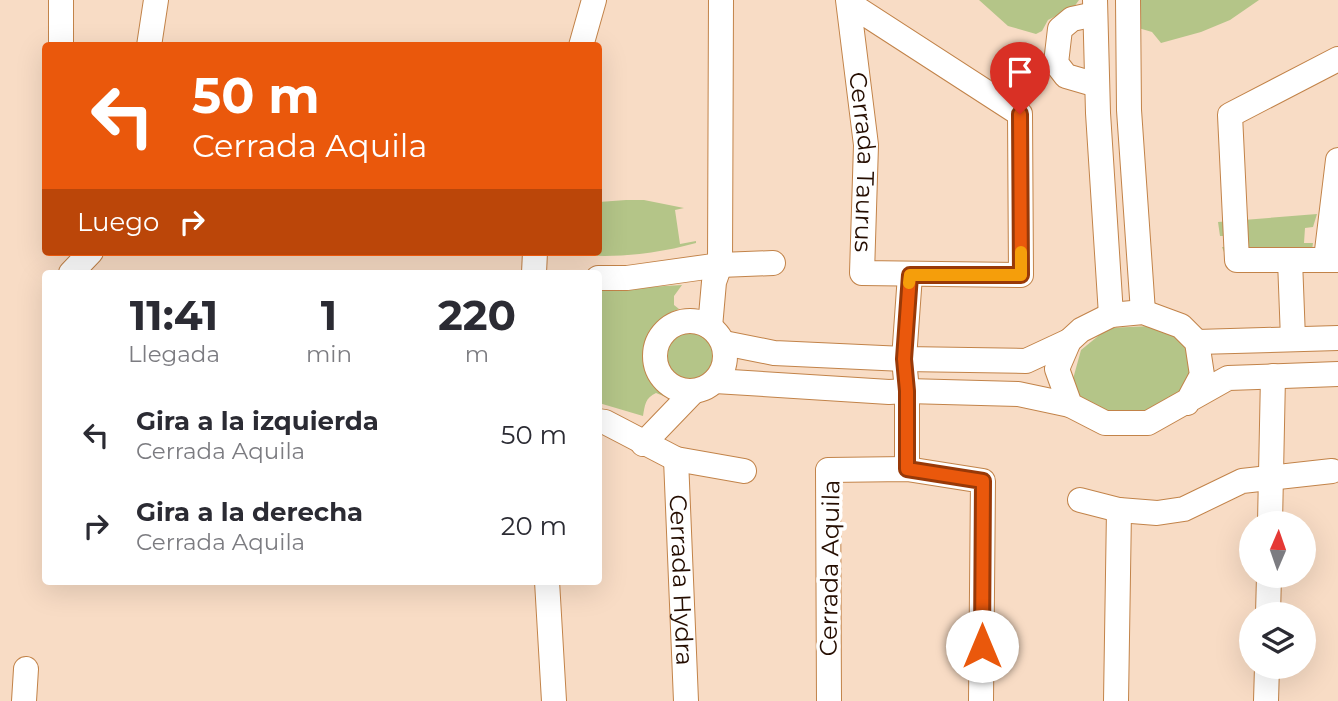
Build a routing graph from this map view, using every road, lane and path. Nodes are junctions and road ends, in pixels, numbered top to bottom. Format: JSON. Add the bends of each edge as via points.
{"nodes":[{"id":1,"x":61,"y":0,"type":"edge"},
{"id":2,"x":156,"y":0,"type":"edge"},
{"id":3,"x":593,"y":0,"type":"edge"},
{"id":4,"x":721,"y":0,"type":"edge"},
{"id":5,"x":1128,"y":0,"type":"edge"},
{"id":6,"x":849,"y":2,"type":"edge"},
{"id":7,"x":1095,"y":7,"type":"edge"},
{"id":8,"x":61,"y":42,"type":"edge"},
{"id":9,"x":150,"y":42,"type":"edge"},
{"id":10,"x":582,"y":42,"type":"edge"},
{"id":11,"x":1338,"y":60,"type":"edge"},
{"id":12,"x":1097,"y":85,"type":"junction"},
{"id":13,"x":1129,"y":110,"type":"junction"},
{"id":14,"x":1098,"y":113,"type":"junction"},
{"id":15,"x":1338,"y":160,"type":"edge"},
{"id":16,"x":87,"y":256,"type":"edge"},
{"id":17,"x":1290,"y":260,"type":"junction"},
{"id":18,"x":1332,"y":260,"type":"edge"},
{"id":19,"x":773,"y":263,"type":"dead end"},
{"id":20,"x":720,"y":265,"type":"junction"},
{"id":21,"x":74,"y":270,"type":"edge"},
{"id":22,"x":910,"y":275,"type":"junction"},
{"id":23,"x":602,"y":278,"type":"edge"},
{"id":24,"x":1143,"y":312,"type":"junction"},
{"id":25,"x":1111,"y":315,"type":"junction"},
{"id":26,"x":717,"y":335,"type":"junction"},
{"id":27,"x":1338,"y":338,"type":"edge"},
{"id":28,"x":1293,"y":339,"type":"junction"},
{"id":29,"x":1069,"y":341,"type":"junction"},
{"id":30,"x":1197,"y":342,"type":"junction"},
{"id":31,"x":904,"y":359,"type":"junction"},
{"id":32,"x":1338,"y":374,"type":"edge"},
{"id":33,"x":1273,"y":376,"type":"junction"},
{"id":34,"x":704,"y":386,"type":"junction"},
{"id":35,"x":907,"y":391,"type":"junction"},
{"id":36,"x":1187,"y":403,"type":"junction"},
{"id":37,"x":1070,"y":405,"type":"junction"},
{"id":38,"x":602,"y":422,"type":"edge"},
{"id":39,"x":643,"y":443,"type":"junction"},
{"id":40,"x":676,"y":459,"type":"junction"},
{"id":41,"x":907,"y":469,"type":"junction"},
{"id":42,"x":744,"y":471,"type":"dead end"},
{"id":43,"x":1332,"y":471,"type":"dead end"},
{"id":44,"x":1271,"y":477,"type":"junction"},
{"id":45,"x":1080,"y":500,"type":"dead end"},
{"id":46,"x":1119,"y":510,"type":"junction"},
{"id":47,"x":1270,"y":511,"type":"edge"},
{"id":48,"x":547,"y":585,"type":"edge"},
{"id":49,"x":26,"y":669,"type":"dead end"},
{"id":50,"x":1267,"y":679,"type":"edge"},
{"id":51,"x":24,"y":701,"type":"edge"},
{"id":52,"x":554,"y":701,"type":"edge"},
{"id":53,"x":686,"y":701,"type":"edge"},
{"id":54,"x":829,"y":701,"type":"edge"},
{"id":55,"x":981,"y":701,"type":"edge"},
{"id":56,"x":1116,"y":701,"type":"edge"},
{"id":57,"x":1266,"y":701,"type":"edge"}],
"edges":[{"from":1,"to":8,"type":"street"},
{"from":2,"to":9,"type":"street"},
{"from":3,"to":10,"type":"street"},
{"from":4,"to":20,"type":"street"},
{"from":5,"to":13,"type":"street"},
{"from":6,"to":22,"type":"street","name":"Cerrada Taurus","via":[[866,145],[862,273]]},
{"from":6,"to":22,"type":"street","name":"Cerrada Taurus","via":[[1020,114],[1021,275]]},
{"from":7,"to":12,"type":"street"},
{"from":7,"to":12,"type":"street","via":[[1060,29],[1056,63],[1066,76]]},
{"from":11,"to":17,"type":"street","via":[[1230,115],[1237,260]]},
{"from":12,"to":14,"type":"street"},
{"from":13,"to":14,"type":"street"},
{"from":13,"to":24,"type":"street"},
{"from":14,"to":25,"type":"street"},
{"from":15,"to":18,"type":"street"},
{"from":16,"to":21,"type":"street"},
{"from":17,"to":18,"type":"street"},
{"from":17,"to":28,"type":"street"},
{"from":19,"to":20,"type":"street"},
{"from":20,"to":23,"type":"street"},
{"from":20,"to":26,"type":"street","via":[[714,282]]},
{"from":22,"to":31,"type":"street"},
{"from":24,"to":25,"type":"street"},
{"from":24,"to":30,"type":"street","via":[[1181,326]]},
{"from":25,"to":29,"type":"street"},
{"from":26,"to":31,"type":"street","via":[[774,353]]},
{"from":26,"to":34,"type":"street","via":[[725,361],[722,372]]},
{"from":26,"to":34,"type":"street","via":[[693,321],[681,322],[657,345],[657,368],[671,385],[682,390]]},
{"from":27,"to":28,"type":"street"},
{"from":28,"to":30,"type":"street"},
{"from":29,"to":31,"type":"street","via":[[1026,360]]},
{"from":29,"to":37,"type":"street","via":[[1057,369]]},
{"from":30,"to":36,"type":"street","via":[[1202,375]]},
{"from":31,"to":35,"type":"street"},
{"from":32,"to":33,"type":"street"},
{"from":33,"to":36,"type":"street","via":[[1228,379]]},
{"from":33,"to":44,"type":"street"},
{"from":34,"to":35,"type":"street"},
{"from":34,"to":39,"type":"street"},
{"from":35,"to":37,"type":"street","via":[[1018,394]]},
{"from":35,"to":41,"type":"street"},
{"from":36,"to":37,"type":"street","via":[[1148,423],[1105,423]]},
{"from":38,"to":39,"type":"street","name":"Cerrada Hydra"},
{"from":39,"to":40,"type":"street","name":"Cerrada Hydra"},
{"from":40,"to":42,"type":"street","name":"Cerrada Hydra"},
{"from":40,"to":53,"type":"street","name":"Cerrada Hydra"},
{"from":41,"to":54,"type":"street","name":"Cerrada Aquila","via":[[828,470]]},
{"from":41,"to":55,"type":"street","name":"Cerrada Aquila","via":[[983,481]]},
{"from":43,"to":44,"type":"street"},
{"from":44,"to":46,"type":"street","via":[[1242,481],[1184,509],[1157,513]]},
{"from":44,"to":47,"type":"street"},
{"from":45,"to":46,"type":"street"},
{"from":46,"to":56,"type":"street"},
{"from":48,"to":52,"type":"street"},
{"from":49,"to":51,"type":"street"},
{"from":50,"to":57,"type":"street"}]}
